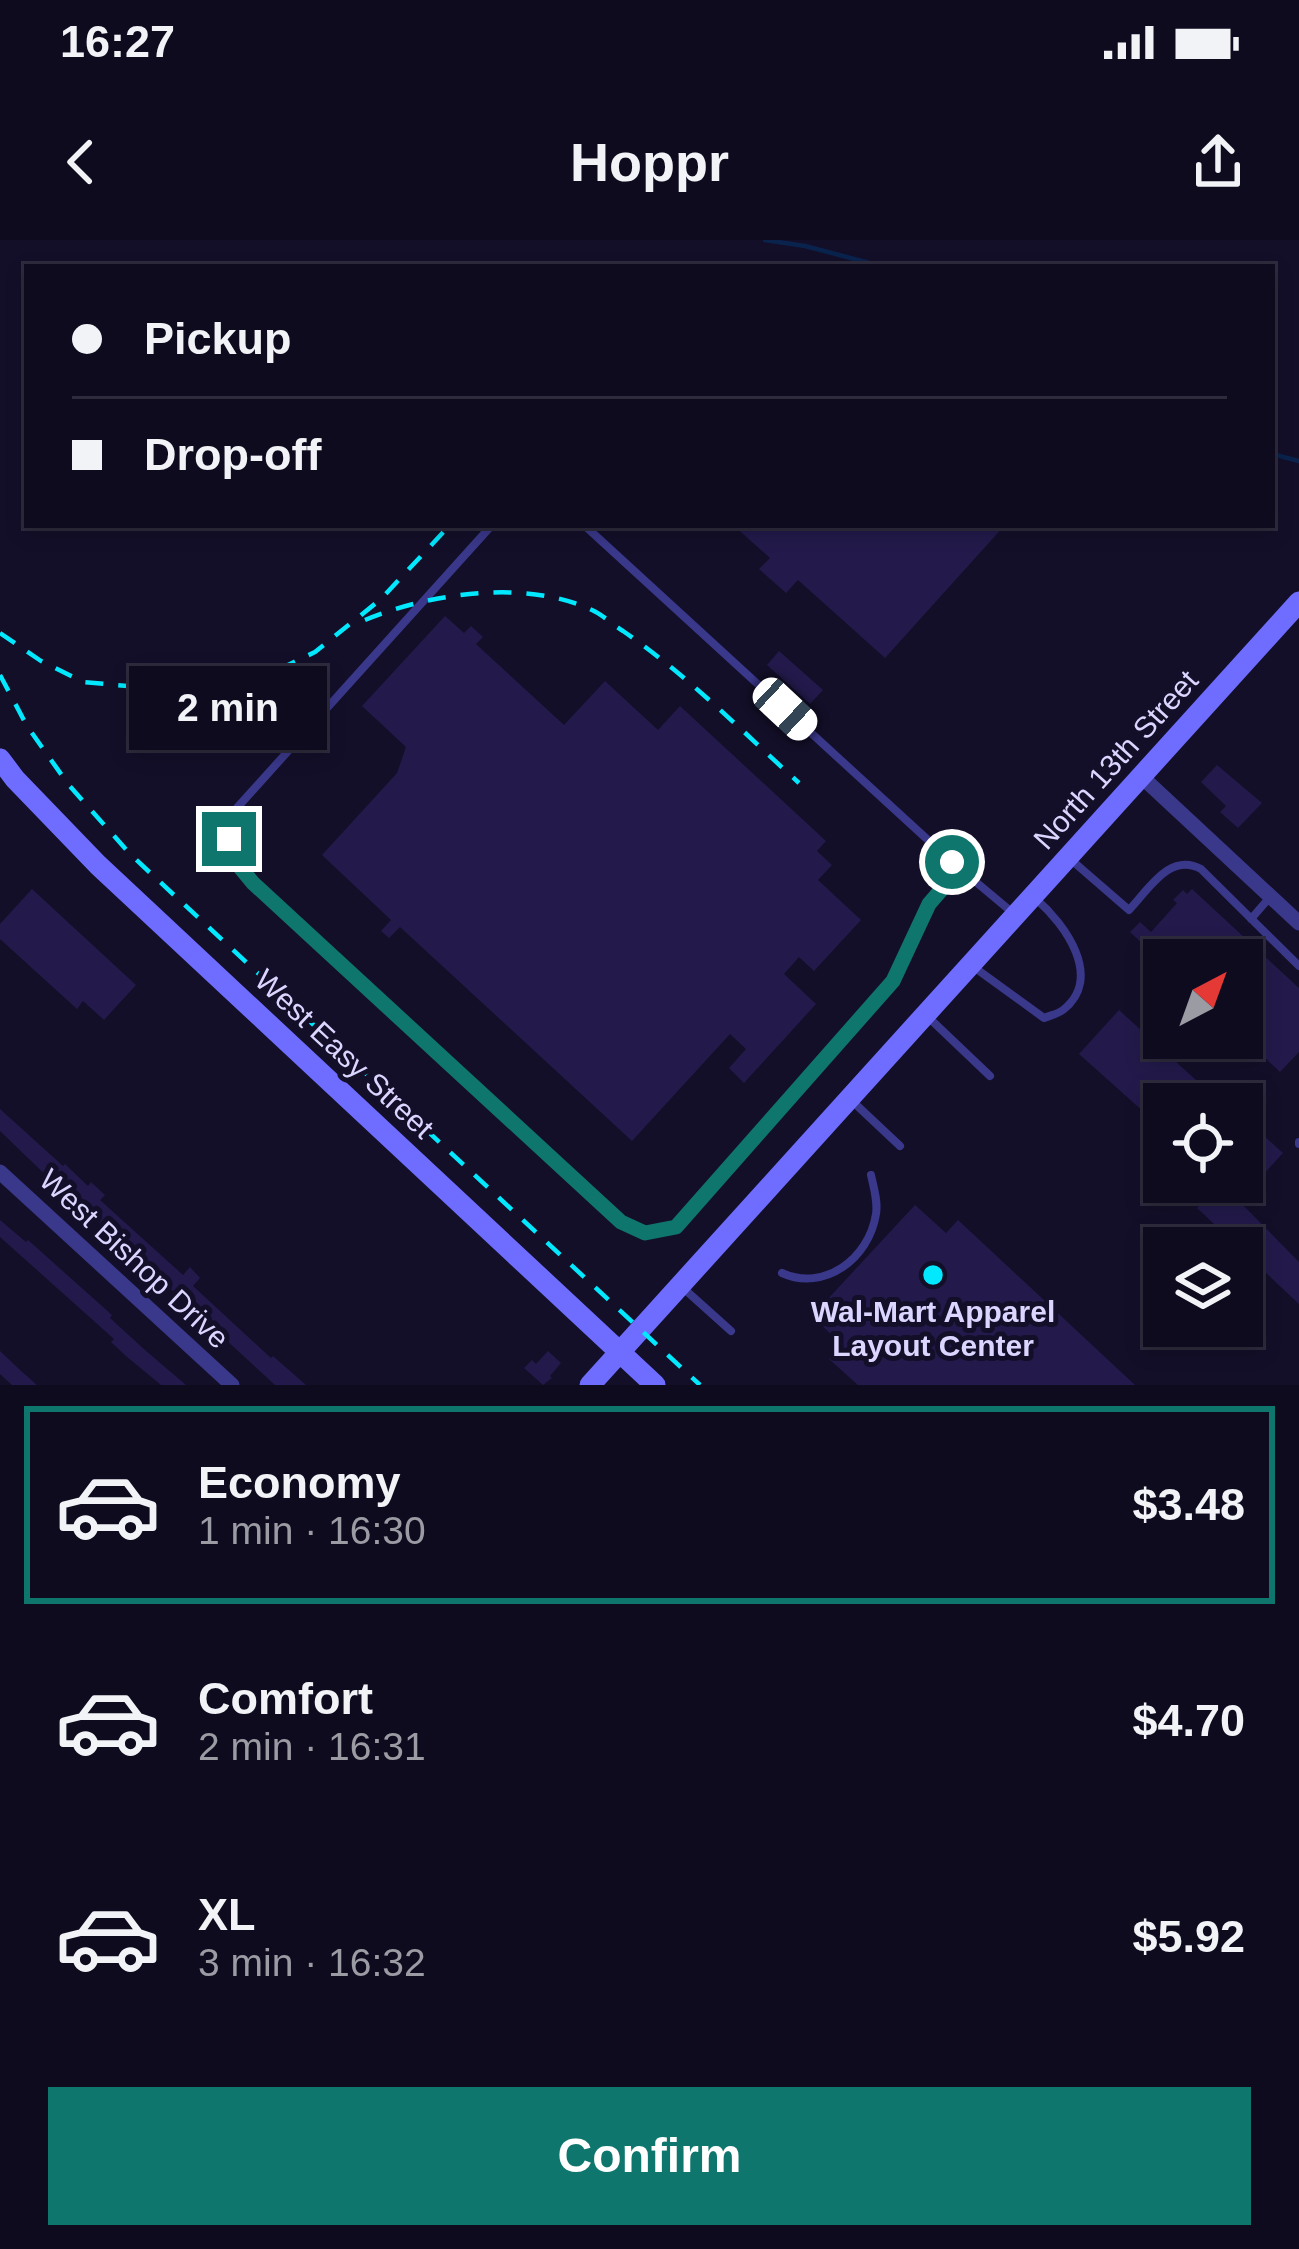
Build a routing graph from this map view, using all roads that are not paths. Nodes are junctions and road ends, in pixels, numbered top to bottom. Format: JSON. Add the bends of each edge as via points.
{"nodes":[{"id":1,"x":489,"y":528,"type":"edge"},
{"id":2,"x":587,"y":528,"type":"edge"},
{"id":3,"x":1299,"y":602,"type":"edge"},
{"id":4,"x":0,"y":759,"type":"edge"},
{"id":5,"x":1142,"y":777,"type":"junction"},
{"id":6,"x":1068,"y":856,"type":"junction"},
{"id":7,"x":960,"y":868,"type":"junction"},
{"id":8,"x":1032,"y":896,"type":"junction"},
{"id":9,"x":1270,"y":897,"type":"junction"},
{"id":10,"x":1015,"y":914,"type":"junction"},
{"id":11,"x":1251,"y":919,"type":"junction"},
{"id":12,"x":1299,"y":923,"type":"edge"},
{"id":13,"x":970,"y":964,"type":"junction"},
{"id":14,"x":1299,"y":966,"type":"edge"},
{"id":15,"x":925,"y":1014,"type":"junction"},
{"id":16,"x":990,"y":1076,"type":"dead end"},
{"id":17,"x":849,"y":1098,"type":"junction"},
{"id":18,"x":900,"y":1145,"type":"dead end"},
{"id":19,"x":0,"y":1172,"type":"edge"},
{"id":20,"x":871,"y":1175,"type":"dead end"},
{"id":21,"x":782,"y":1273,"type":"dead end"},
{"id":22,"x":681,"y":1286,"type":"junction"},
{"id":23,"x":730,"y":1331,"type":"dead end"},
{"id":24,"x":619,"y":1352,"type":"junction"},
{"id":25,"x":232,"y":1385,"type":"edge"},
{"id":26,"x":590,"y":1385,"type":"edge"},
{"id":27,"x":655,"y":1385,"type":"edge"}],
"edges":[{"from":1,"to":7,"type":"lane","via":[[235,810],[229,839],[253,883],[621,1222],[645,1233],[676,1227],[893,981],[929,904]]},
{"from":2,"to":7,"type":"lane"},
{"from":3,"to":5,"type":"main road","name":"North 13th Street"},
{"from":4,"to":24,"type":"main road","name":"West Easy Street","via":[[98,865]]},
{"from":5,"to":6,"type":"main road","name":"North 13th Street"},
{"from":5,"to":9,"type":"street"},
{"from":6,"to":8,"type":"main road","name":"North 13th Street"},
{"from":6,"to":11,"type":"lane","via":[[1129,910],[1174,865],[1188,862]]},
{"from":7,"to":10,"type":"lane"},
{"from":8,"to":10,"type":"main road","name":"North 13th Street"},
{"from":8,"to":13,"type":"lane","via":[[1053,914],[1083,971],[1063,1010],[1044,1018]]},
{"from":9,"to":11,"type":"lane"},
{"from":9,"to":12,"type":"street"},
{"from":10,"to":13,"type":"main road","name":"North 13th Street"},
{"from":11,"to":14,"type":"lane"},
{"from":13,"to":15,"type":"main road","name":"North 13th Street"},
{"from":15,"to":16,"type":"lane"},
{"from":15,"to":17,"type":"main road","name":"North 13th Street"},
{"from":17,"to":18,"type":"lane"},
{"from":17,"to":22,"type":"main road","name":"North 13th Street"},
{"from":19,"to":25,"type":"street","name":"West Bishop Drive"},
{"from":20,"to":21,"type":"lane","via":[[876,1216],[856,1256],[826,1277]]},
{"from":22,"to":23,"type":"lane"},
{"from":22,"to":24,"type":"main road","name":"North 13th Street"},
{"from":24,"to":26,"type":"main road","name":"North 13th Street"},
{"from":24,"to":27,"type":"main road","name":"West Easy Street"}]}
